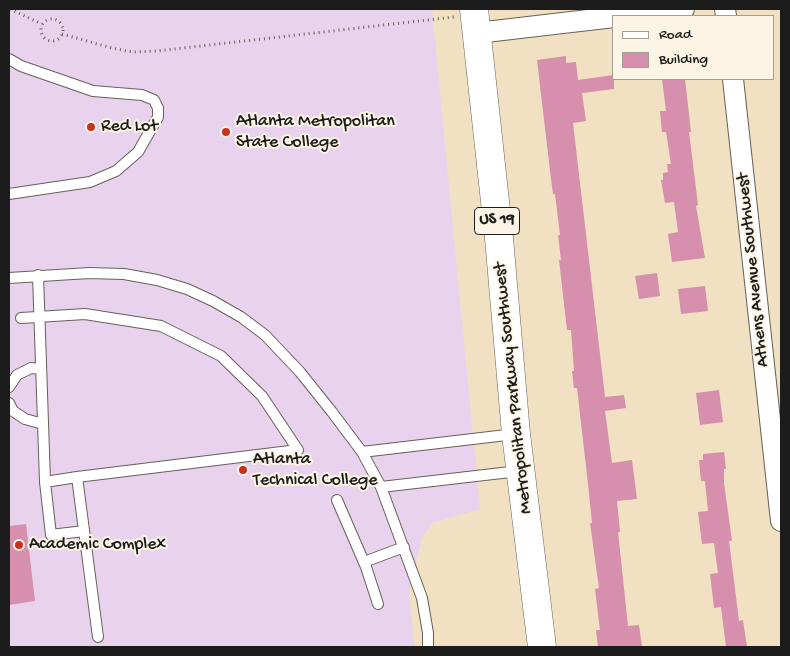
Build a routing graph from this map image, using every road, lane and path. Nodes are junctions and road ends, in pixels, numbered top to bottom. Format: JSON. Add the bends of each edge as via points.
{"nodes":[{"id":1,"x":10,"y":9,"type":"edge"},
{"id":2,"x":684,"y":9,"type":"edge"},
{"id":3,"x":627,"y":15,"type":"edge"},
{"id":4,"x":612,"y":17,"type":"edge"},
{"id":5,"x":475,"y":19,"type":"edge"},
{"id":6,"x":42,"y":24,"type":"junction"},
{"id":7,"x":62,"y":34,"type":"junction"},
{"id":8,"x":9,"y":59,"type":"edge"},
{"id":9,"x":733,"y":80,"type":"edge"},
{"id":10,"x":9,"y":194,"type":"edge"},
{"id":11,"x":38,"y":275,"type":"junction"},
{"id":12,"x":9,"y":278,"type":"edge"},
{"id":13,"x":40,"y":316,"type":"junction"},
{"id":14,"x":21,"y":318,"type":"dead end"},
{"id":15,"x":41,"y":369,"type":"junction"},
{"id":16,"x":9,"y":387,"type":"edge"},
{"id":17,"x":9,"y":403,"type":"edge"},
{"id":18,"x":43,"y":424,"type":"junction"},
{"id":19,"x":516,"y":434,"type":"junction"},
{"id":20,"x":362,"y":452,"type":"junction"},
{"id":21,"x":521,"y":471,"type":"junction"},
{"id":22,"x":78,"y":477,"type":"junction"},
{"id":23,"x":45,"y":482,"type":"junction"},
{"id":24,"x":381,"y":487,"type":"junction"},
{"id":25,"x":337,"y":500,"type":"dead end"},
{"id":26,"x":781,"y":521,"type":"edge"},
{"id":27,"x":84,"y":531,"type":"junction"},
{"id":28,"x":404,"y":547,"type":"junction"},
{"id":29,"x":364,"y":562,"type":"junction"},
{"id":30,"x":378,"y":604,"type":"dead end"},
{"id":31,"x":98,"y":637,"type":"dead end"},
{"id":32,"x":428,"y":647,"type":"edge"},
{"id":33,"x":542,"y":647,"type":"edge"}],
"edges":[{"from":1,"to":6,"type":"path"},
{"from":2,"to":3,"type":"street"},
{"from":4,"to":5,"type":"street"},
{"from":5,"to":7,"type":"path","via":[[132,52]]},
{"from":5,"to":19,"type":"main road","name":"Metropolitan Parkway Southwest","number":"US 19"},
{"from":6,"to":7,"type":"path","via":[[55,19],[62,27]]},
{"from":6,"to":7,"type":"path","via":[[40,32],[50,42],[58,40]]},
{"from":8,"to":10,"type":"lane","via":[[93,92],[142,95],[154,100],[158,117],[138,152],[116,171],[90,182]]},
{"from":9,"to":26,"type":"street","name":"Athens Avenue Southwest"},
{"from":11,"to":12,"type":"lane"},
{"from":11,"to":13,"type":"lane"},
{"from":11,"to":20,"type":"lane","via":[[124,274],[187,289],[213,301],[241,317],[283,353]]},
{"from":13,"to":14,"type":"lane"},
{"from":13,"to":15,"type":"lane"},
{"from":13,"to":22,"type":"lane","via":[[86,314],[161,326],[221,356],[262,396],[298,450]]},
{"from":15,"to":16,"type":"lane","via":[[31,368],[17,375]]},
{"from":15,"to":18,"type":"lane"},
{"from":17,"to":18,"type":"lane","via":[[25,418]]},
{"from":18,"to":23,"type":"lane"},
{"from":19,"to":20,"type":"lane"},
{"from":19,"to":21,"type":"main road","name":"Metropolitan Parkway Southwest","number":"US 19"},
{"from":20,"to":24,"type":"lane"},
{"from":21,"to":24,"type":"lane"},
{"from":21,"to":33,"type":"main road","name":"Metropolitan Parkway Southwest","number":"US 19"},
{"from":22,"to":23,"type":"lane"},
{"from":22,"to":27,"type":"lane"},
{"from":23,"to":27,"type":"lane","via":[[51,535]]},
{"from":24,"to":28,"type":"lane"},
{"from":25,"to":29,"type":"lane"},
{"from":27,"to":31,"type":"lane"},
{"from":28,"to":29,"type":"lane"},
{"from":28,"to":32,"type":"lane","via":[[422,598]]},
{"from":29,"to":30,"type":"lane"}]}
